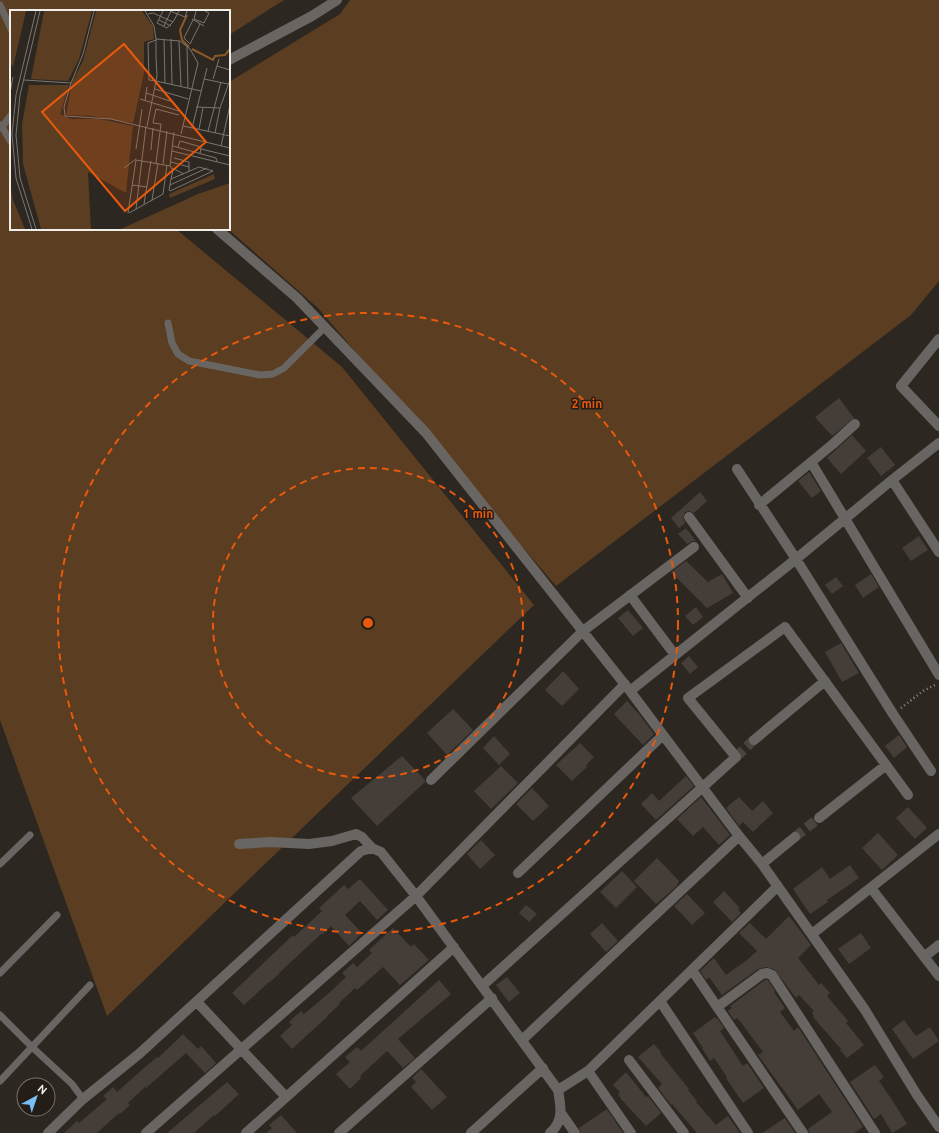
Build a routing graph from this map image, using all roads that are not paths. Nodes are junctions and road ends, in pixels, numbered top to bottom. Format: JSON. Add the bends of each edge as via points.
{"nodes":[{"id":1,"x":337,"y":0,"type":"edge"},
{"id":2,"x":0,"y":5,"type":"edge"},
{"id":3,"x":10,"y":27,"type":"edge"},
{"id":4,"x":230,"y":59,"type":"edge"},
{"id":5,"x":10,"y":116,"type":"edge"},
{"id":6,"x":1,"y":126,"type":"edge"},
{"id":7,"x":10,"y":140,"type":"edge"},
{"id":8,"x":219,"y":230,"type":"edge"},
{"id":9,"x":168,"y":323,"type":"dead end"},
{"id":10,"x":325,"y":327,"type":"junction"},
{"id":11,"x":939,"y":339,"type":"edge"},
{"id":12,"x":855,"y":424,"type":"dead end"},
{"id":13,"x":939,"y":426,"type":"edge"},
{"id":14,"x":939,"y":443,"type":"edge"},
{"id":15,"x":812,"y":462,"type":"junction"},
{"id":16,"x":737,"y":469,"type":"dead end"},
{"id":17,"x":892,"y":480,"type":"junction"},
{"id":18,"x":759,"y":505,"type":"junction"},
{"id":19,"x":689,"y":517,"type":"dead end"},
{"id":20,"x":846,"y":518,"type":"junction"},
{"id":21,"x":694,"y":547,"type":"dead end"},
{"id":22,"x":939,"y":552,"type":"edge"},
{"id":23,"x":796,"y":559,"type":"junction"},
{"id":24,"x":630,"y":595,"type":"junction"},
{"id":25,"x":748,"y":598,"type":"junction"},
{"id":26,"x":583,"y":631,"type":"junction"},
{"id":27,"x":675,"y":655,"type":"junction"},
{"id":28,"x":939,"y":676,"type":"edge"},
{"id":29,"x":825,"y":681,"type":"junction"},
{"id":30,"x":628,"y":687,"type":"junction"},
{"id":31,"x":663,"y":736,"type":"junction"},
{"id":32,"x":754,"y":740,"type":"tunnel mouth"},
{"id":33,"x":886,"y":765,"type":"junction"},
{"id":34,"x":931,"y":771,"type":"dead end"},
{"id":35,"x":431,"y":780,"type":"dead end"},
{"id":36,"x":703,"y":787,"type":"junction"},
{"id":37,"x":908,"y":795,"type":"dead end"},
{"id":38,"x":819,"y":818,"type":"tunnel mouth"},
{"id":39,"x":939,"y":834,"type":"edge"},
{"id":40,"x":30,"y":835,"type":"dead end"},
{"id":41,"x":739,"y":836,"type":"junction"},
{"id":42,"x":795,"y":837,"type":"tunnel mouth"},
{"id":43,"x":239,"y":844,"type":"dead end"},
{"id":44,"x":372,"y":848,"type":"junction"},
{"id":45,"x":0,"y":864,"type":"edge"},
{"id":46,"x":762,"y":864,"type":"junction"},
{"id":47,"x":518,"y":873,"type":"dead end"},
{"id":48,"x":778,"y":886,"type":"junction"},
{"id":49,"x":871,"y":888,"type":"junction"},
{"id":50,"x":416,"y":896,"type":"junction"},
{"id":51,"x":57,"y":915,"type":"dead end"},
{"id":52,"x":812,"y":934,"type":"junction"},
{"id":53,"x":939,"y":945,"type":"edge"},
{"id":54,"x":454,"y":947,"type":"junction"},
{"id":55,"x":924,"y":957,"type":"junction"},
{"id":56,"x":692,"y":970,"type":"junction"},
{"id":57,"x":0,"y":973,"type":"edge"},
{"id":58,"x":939,"y":976,"type":"edge"},
{"id":59,"x":90,"y":985,"type":"dead end"},
{"id":60,"x":482,"y":986,"type":"junction"},
{"id":61,"x":492,"y":998,"type":"junction"},
{"id":62,"x":660,"y":1001,"type":"junction"},
{"id":63,"x":197,"y":1002,"type":"junction"},
{"id":64,"x":717,"y":1007,"type":"junction"},
{"id":65,"x":0,"y":1015,"type":"edge"},
{"id":66,"x":522,"y":1040,"type":"junction"},
{"id":67,"x":32,"y":1048,"type":"junction"},
{"id":68,"x":242,"y":1049,"type":"junction"},
{"id":69,"x":629,"y":1060,"type":"dead end"},
{"id":70,"x":543,"y":1068,"type":"junction"},
{"id":71,"x":588,"y":1071,"type":"junction"},
{"id":72,"x":0,"y":1081,"type":"edge"},
{"id":73,"x":558,"y":1090,"type":"junction"},
{"id":74,"x":286,"y":1097,"type":"junction"},
{"id":75,"x":83,"y":1099,"type":"junction"},
{"id":76,"x":561,"y":1113,"type":"junction"},
{"id":77,"x":939,"y":1127,"type":"edge"},
{"id":78,"x":48,"y":1133,"type":"edge"},
{"id":79,"x":146,"y":1133,"type":"edge"},
{"id":80,"x":246,"y":1133,"type":"edge"},
{"id":81,"x":339,"y":1133,"type":"edge"},
{"id":82,"x":471,"y":1133,"type":"edge"},
{"id":83,"x":550,"y":1133,"type":"edge"},
{"id":84,"x":574,"y":1133,"type":"edge"},
{"id":85,"x":631,"y":1133,"type":"edge"},
{"id":86,"x":684,"y":1133,"type":"edge"},
{"id":87,"x":748,"y":1133,"type":"edge"},
{"id":88,"x":803,"y":1133,"type":"edge"},
{"id":89,"x":875,"y":1133,"type":"edge"}],
"edges":[{"from":1,"to":4,"type":"street"},
{"from":2,"to":3,"type":"lane"},
{"from":5,"to":6,"type":"lane"},
{"from":6,"to":7,"type":"lane"},
{"from":8,"to":10,"type":"street","via":[[297,298]]},
{"from":9,"to":10,"type":"lane","via":[[172,343],[178,354],[189,361],[260,375],[273,374],[284,368]]},
{"from":10,"to":26,"type":"street","via":[[426,433]]},
{"from":11,"to":13,"type":"street","via":[[901,386]]},
{"from":12,"to":15,"type":"street"},
{"from":14,"to":17,"type":"street"},
{"from":15,"to":18,"type":"street"},
{"from":15,"to":20,"type":"street"},
{"from":16,"to":18,"type":"street"},
{"from":17,"to":20,"type":"street"},
{"from":17,"to":22,"type":"street"},
{"from":18,"to":23,"type":"street"},
{"from":19,"to":25,"type":"street"},
{"from":20,"to":23,"type":"street"},
{"from":20,"to":28,"type":"street"},
{"from":21,"to":24,"type":"street"},
{"from":23,"to":25,"type":"street"},
{"from":23,"to":34,"type":"street"},
{"from":24,"to":26,"type":"street"},
{"from":24,"to":27,"type":"street"},
{"from":25,"to":27,"type":"street"},
{"from":26,"to":30,"type":"street"},
{"from":26,"to":35,"type":"street"},
{"from":27,"to":30,"type":"street"},
{"from":29,"to":32,"type":"street"},
{"from":29,"to":33,"type":"street"},
{"from":29,"to":36,"type":"street","via":[[785,627],[688,698],[736,757]]},
{"from":30,"to":31,"type":"street"},
{"from":30,"to":50,"type":"street"},
{"from":31,"to":36,"type":"street"},
{"from":31,"to":47,"type":"street"},
{"from":33,"to":37,"type":"street"},
{"from":33,"to":38,"type":"street"},
{"from":36,"to":41,"type":"street"},
{"from":36,"to":60,"type":"street"},
{"from":39,"to":49,"type":"street"},
{"from":40,"to":45,"type":"lane"},
{"from":41,"to":46,"type":"street"},
{"from":41,"to":66,"type":"street"},
{"from":42,"to":46,"type":"street"},
{"from":43,"to":44,"type":"street","via":[[310,844],[356,834]]},
{"from":44,"to":50,"type":"street","via":[[381,852]]},
{"from":44,"to":63,"type":"street","via":[[361,851]]},
{"from":46,"to":48,"type":"street"},
{"from":48,"to":52,"type":"street"},
{"from":48,"to":56,"type":"street"},
{"from":49,"to":52,"type":"street"},
{"from":49,"to":55,"type":"street"},
{"from":50,"to":54,"type":"street"},
{"from":50,"to":68,"type":"street"},
{"from":51,"to":57,"type":"lane"},
{"from":52,"to":77,"type":"street","via":[[865,1010]]},
{"from":53,"to":55,"type":"street"},
{"from":54,"to":60,"type":"street"},
{"from":54,"to":74,"type":"street"},
{"from":55,"to":58,"type":"street"},
{"from":56,"to":62,"type":"street"},
{"from":56,"to":64,"type":"street"},
{"from":59,"to":67,"type":"lane"},
{"from":60,"to":61,"type":"street"},
{"from":61,"to":66,"type":"street"},
{"from":61,"to":81,"type":"street"},
{"from":62,"to":71,"type":"street"},
{"from":62,"to":87,"type":"street"},
{"from":63,"to":68,"type":"street"},
{"from":63,"to":75,"type":"street","via":[[139,1054]]},
{"from":64,"to":88,"type":"street"},
{"from":64,"to":89,"type":"street","via":[[762,974],[772,975]]},
{"from":65,"to":67,"type":"lane"},
{"from":66,"to":70,"type":"street"},
{"from":67,"to":72,"type":"lane"},
{"from":67,"to":75,"type":"lane","via":[[72,1084]]},
{"from":68,"to":74,"type":"street"},
{"from":68,"to":79,"type":"street"},
{"from":69,"to":86,"type":"street"},
{"from":70,"to":73,"type":"street"},
{"from":70,"to":82,"type":"street"},
{"from":71,"to":73,"type":"street"},
{"from":71,"to":85,"type":"street"},
{"from":73,"to":76,"type":"street"},
{"from":74,"to":80,"type":"street"},
{"from":75,"to":78,"type":"street"},
{"from":76,"to":83,"type":"street","via":[[558,1124]]},
{"from":76,"to":84,"type":"street"}]}
